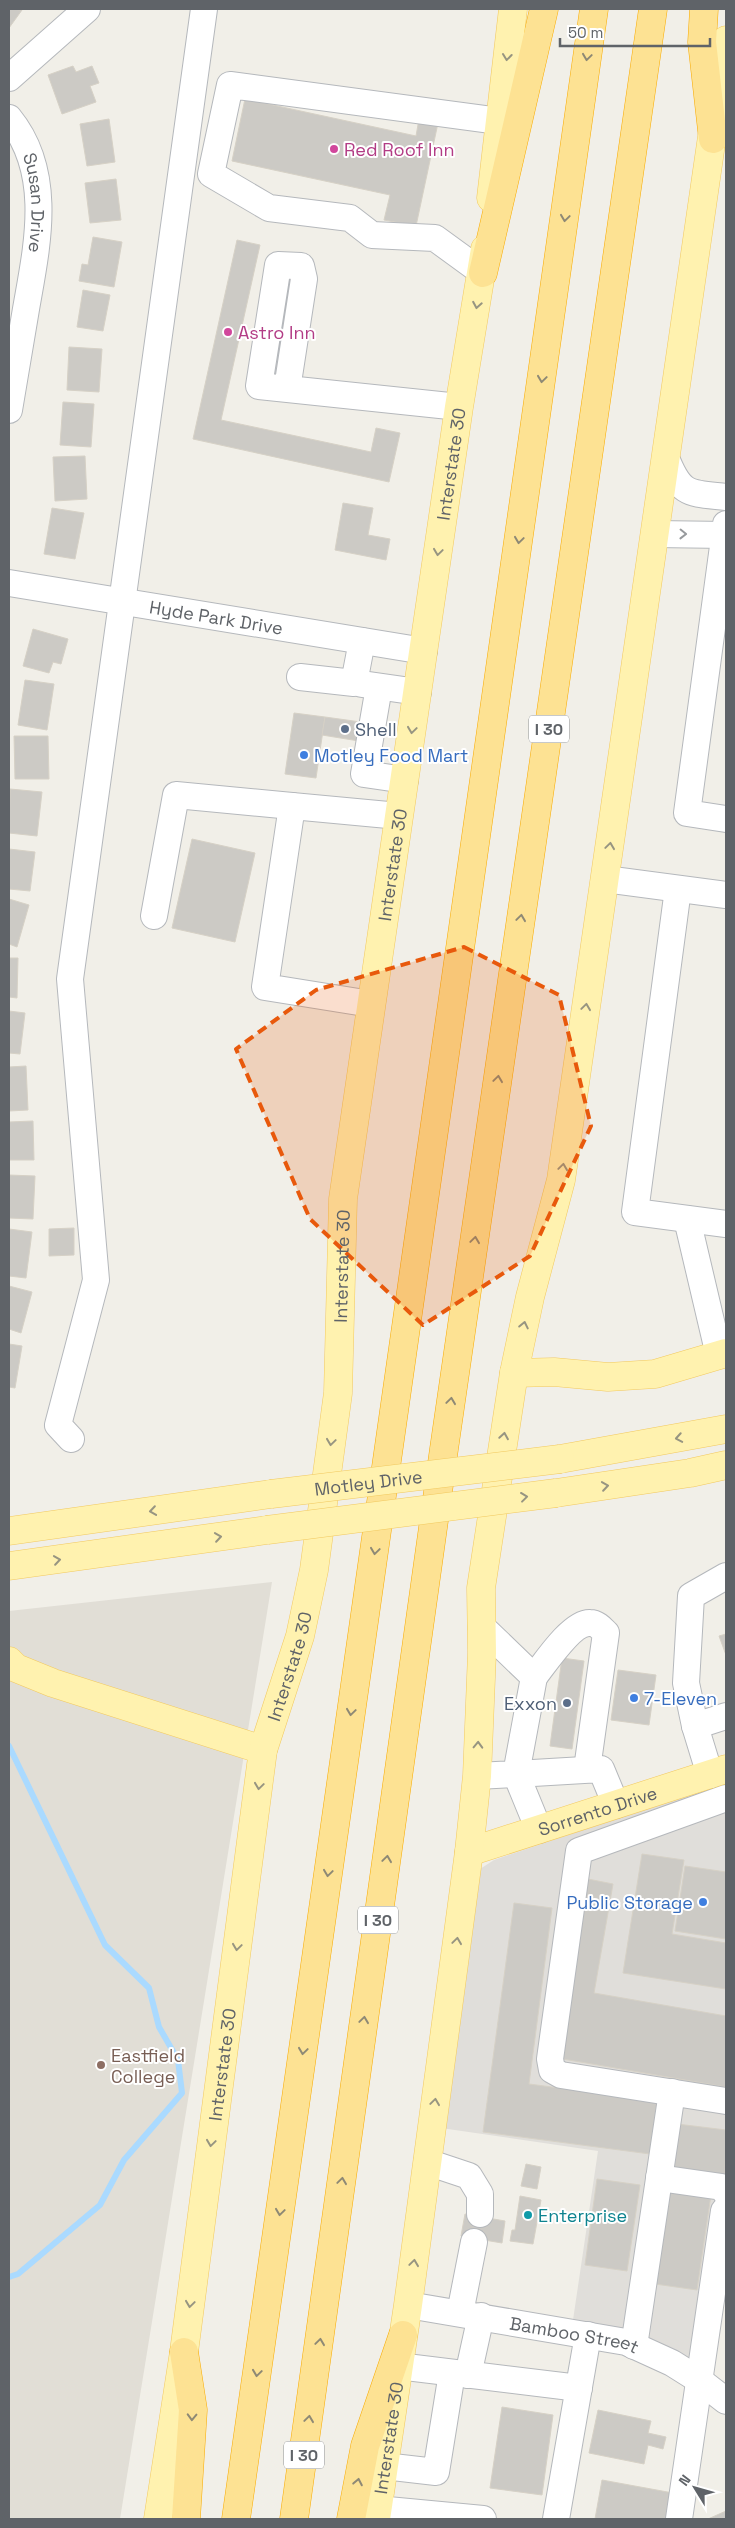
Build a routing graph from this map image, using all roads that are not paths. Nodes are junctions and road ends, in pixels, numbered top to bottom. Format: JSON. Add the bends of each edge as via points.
{"nodes":[{"id":1,"x":87,"y":9,"type":"edge"},
{"id":2,"x":204,"y":9,"type":"edge"},
{"id":3,"x":513,"y":9,"type":"edge"},
{"id":4,"x":544,"y":9,"type":"edge"},
{"id":5,"x":594,"y":9,"type":"edge"},
{"id":6,"x":653,"y":9,"type":"edge"},
{"id":7,"x":704,"y":9,"type":"edge"},
{"id":8,"x":726,"y":40,"type":"edge"},
{"id":9,"x":9,"y":78,"type":"edge"},
{"id":10,"x":9,"y":118,"type":"edge"},
{"id":11,"x":499,"y":121,"type":"junction"},
{"id":12,"x":720,"y":140,"type":"edge"},
{"id":13,"x":483,"y":273,"type":"junction"},
{"id":14,"x":287,"y":389,"type":"dead end"},
{"id":15,"x":458,"y":407,"type":"junction"},
{"id":16,"x":9,"y":410,"type":"edge"},
{"id":17,"x":666,"y":458,"type":"junction"},
{"id":18,"x":726,"y":497,"type":"edge"},
{"id":19,"x":726,"y":532,"type":"edge"},
{"id":20,"x":655,"y":534,"type":"junction"},
{"id":21,"x":9,"y":583,"type":"edge"},
{"id":22,"x":123,"y":602,"type":"junction"},
{"id":23,"x":362,"y":641,"type":"junction"},
{"id":24,"x":424,"y":651,"type":"junction"},
{"id":25,"x":716,"y":675,"type":"edge"},
{"id":26,"x":300,"y":677,"type":"dead end"},
{"id":27,"x":354,"y":683,"type":"junction"},
{"id":28,"x":379,"y":687,"type":"junction"},
{"id":29,"x":418,"y":692,"type":"junction"},
{"id":30,"x":405,"y":780,"type":"junction"},
{"id":31,"x":292,"y":806,"type":"junction"},
{"id":32,"x":399,"y":816,"type":"junction"},
{"id":33,"x":726,"y":818,"type":"edge"},
{"id":34,"x":605,"y":880,"type":"junction"},
{"id":35,"x":678,"y":889,"type":"junction"},
{"id":36,"x":726,"y":895,"type":"edge"},
{"id":37,"x":154,"y":916,"type":"dead end"},
{"id":38,"x":371,"y":1004,"type":"junction"},
{"id":39,"x":687,"y":1219,"type":"junction"},
{"id":40,"x":726,"y":1224,"type":"edge"},
{"id":41,"x":723,"y":1354,"type":"edge"},
{"id":42,"x":514,"y":1373,"type":"junction"},
{"id":43,"x":726,"y":1429,"type":"edge"},
{"id":44,"x":71,"y":1439,"type":"dead end"},
{"id":45,"x":726,"y":1465,"type":"edge"},
{"id":46,"x":9,"y":1531,"type":"edge"},
{"id":47,"x":9,"y":1566,"type":"edge"},
{"id":48,"x":726,"y":1576,"type":"edge"},
{"id":49,"x":481,"y":1626,"type":"junction"},
{"id":50,"x":9,"y":1661,"type":"edge"},
{"id":51,"x":534,"y":1677,"type":"junction"},
{"id":52,"x":726,"y":1716,"type":"edge"},
{"id":53,"x":695,"y":1726,"type":"junction"},
{"id":54,"x":263,"y":1750,"type":"junction"},
{"id":55,"x":587,"y":1770,"type":"junction"},
{"id":56,"x":516,"y":1774,"type":"junction"},
{"id":57,"x":713,"y":1774,"type":"edge"},
{"id":58,"x":477,"y":1776,"type":"junction"},
{"id":59,"x":718,"y":1800,"type":"edge"},
{"id":60,"x":616,"y":1805,"type":"junction"},
{"id":61,"x":567,"y":1821,"type":"junction"},
{"id":62,"x":539,"y":1830,"type":"junction"},
{"id":63,"x":579,"y":1851,"type":"junction"},
{"id":64,"x":469,"y":1852,"type":"junction"},
{"id":65,"x":672,"y":2092,"type":"junction"},
{"id":66,"x":726,"y":2101,"type":"edge"},
{"id":67,"x":428,"y":2162,"type":"junction"},
{"id":68,"x":659,"y":2178,"type":"junction"},
{"id":69,"x":726,"y":2193,"type":"edge"},
{"id":70,"x":726,"y":2209,"type":"edge"},
{"id":71,"x":480,"y":2214,"type":"dead end"},
{"id":72,"x":474,"y":2242,"type":"dead end"},
{"id":73,"x":408,"y":2305,"type":"junction"},
{"id":74,"x":470,"y":2315,"type":"junction"},
{"id":75,"x":588,"y":2335,"type":"junction"},
{"id":76,"x":402,"y":2336,"type":"junction"},
{"id":77,"x":634,"y":2346,"type":"junction"},
{"id":78,"x":184,"y":2352,"type":"junction"},
{"id":79,"x":398,"y":2366,"type":"junction"},
{"id":80,"x":460,"y":2374,"type":"junction"},
{"id":81,"x":700,"y":2380,"type":"junction"},
{"id":82,"x":579,"y":2388,"type":"junction"},
{"id":83,"x":726,"y":2401,"type":"edge"},
{"id":84,"x":384,"y":2466,"type":"junction"},
{"id":85,"x":425,"y":2470,"type":"junction"},
{"id":86,"x":376,"y":2514,"type":"edge"},
{"id":87,"x":419,"y":2516,"type":"edge"},
{"id":88,"x":158,"y":2519,"type":"edge"},
{"id":89,"x":186,"y":2519,"type":"edge"},
{"id":90,"x":236,"y":2519,"type":"edge"},
{"id":91,"x":294,"y":2519,"type":"edge"},
{"id":92,"x":351,"y":2519,"type":"edge"},
{"id":93,"x":483,"y":2519,"type":"edge"},
{"id":94,"x":556,"y":2519,"type":"edge"},
{"id":95,"x":679,"y":2519,"type":"edge"}],
"edges":[{"from":1,"to":9,"type":"street"},
{"from":2,"to":22,"type":"street"},
{"from":3,"to":11,"type":"main road","name":"Interstate 30","one_way":true},
{"from":4,"to":13,"type":"highway"},
{"from":5,"to":90,"type":"highway","one_way":true},
{"from":91,"to":6,"type":"highway","number":"I 30","one_way":true,"via":[[443,1458]]},
{"from":7,"to":12,"type":"highway","via":[[702,42]]},
{"from":8,"to":12,"type":"main road","name":"Interstate 30"},
{"from":10,"to":16,"type":"street","name":"Susan Drive","via":[[27,146],[38,190],[39,234]]},
{"from":11,"to":13,"type":"main road","name":"Interstate 30"},
{"from":11,"to":13,"type":"street","via":[[230,85],[211,174],[269,208],[350,218],[372,235],[435,238]]},
{"from":12,"to":17,"type":"main road","name":"Interstate 30"},
{"from":13,"to":15,"type":"main road","name":"Interstate 30","one_way":true},
{"from":14,"to":15,"type":"street"},
{"from":15,"to":24,"type":"main road","name":"Interstate 30","one_way":true},
{"from":17,"to":18,"type":"street","via":[[681,487],[693,493]]},
{"from":17,"to":20,"type":"main road","name":"Interstate 30"},
{"from":20,"to":19,"type":"street","one_way":true},
{"from":19,"to":25,"type":"street"},
{"from":34,"to":20,"type":"main road","name":"Interstate 30","one_way":true},
{"from":21,"to":22,"type":"street","name":"Hyde Park Drive"},
{"from":22,"to":23,"type":"street","name":"Hyde Park Drive"},
{"from":22,"to":44,"type":"street","via":[[70,979],[96,1280],[58,1425]]},
{"from":23,"to":24,"type":"street","name":"Hyde Park Drive"},
{"from":23,"to":27,"type":"street"},
{"from":24,"to":29,"type":"main road","name":"Interstate 30"},
{"from":25,"to":33,"type":"street","via":[[687,813]]},
{"from":26,"to":27,"type":"street"},
{"from":27,"to":28,"type":"street"},
{"from":28,"to":29,"type":"street"},
{"from":28,"to":30,"type":"street","via":[[364,774]]},
{"from":29,"to":30,"type":"main road","name":"Interstate 30","one_way":true},
{"from":30,"to":32,"type":"main road","name":"Interstate 30"},
{"from":31,"to":32,"type":"street"},
{"from":31,"to":37,"type":"street","via":[[176,795]]},
{"from":31,"to":38,"type":"street","via":[[265,987]]},
{"from":32,"to":38,"type":"main road","name":"Interstate 30"},
{"from":34,"to":35,"type":"street"},
{"from":42,"to":34,"type":"main road","name":"Interstate 30","one_way":true,"via":[[561,1180]]},
{"from":35,"to":36,"type":"street"},
{"from":35,"to":39,"type":"street","via":[[635,1212]]},
{"from":38,"to":54,"type":"main road","name":"Interstate 30","one_way":true,"via":[[343,1199],[338,1393],[314,1570],[300,1636]]},
{"from":39,"to":40,"type":"street"},
{"from":39,"to":41,"type":"street"},
{"from":41,"to":42,"type":"main road","via":[[655,1374],[608,1377],[554,1372]]},
{"from":49,"to":42,"type":"main road","name":"Interstate 30","one_way":true,"via":[[481,1588]]},
{"from":43,"to":46,"type":"main road","name":"Motley Drive","one_way":true,"bridge":true,"via":[[560,1459],[271,1494]]},
{"from":47,"to":45,"type":"main road","name":"Motley Drive","one_way":true,"bridge":true,"via":[[556,1492]]},
{"from":48,"to":53,"type":"street","via":[[691,1596],[686,1683]]},
{"from":49,"to":51,"type":"street"},
{"from":58,"to":49,"type":"main road","name":"Interstate 30","one_way":true},
{"from":50,"to":54,"type":"main road","via":[[16,1668],[53,1683]]},
{"from":51,"to":55,"type":"street","via":[[573,1630],[582,1624],[591,1622],[606,1633]]},
{"from":51,"to":56,"type":"street"},
{"from":52,"to":53,"type":"street"},
{"from":53,"to":57,"type":"street"},
{"from":54,"to":78,"type":"main road","name":"Interstate 30","one_way":true},
{"from":55,"to":56,"type":"street"},
{"from":55,"to":60,"type":"street","via":[[601,1769]]},
{"from":56,"to":58,"type":"street"},
{"from":56,"to":62,"type":"street"},
{"from":57,"to":59,"type":"street"},
{"from":57,"to":60,"type":"main road","name":"Sorrento Drive"},
{"from":58,"to":64,"type":"main road","name":"Interstate 30"},
{"from":59,"to":63,"type":"street"},
{"from":60,"to":61,"type":"main road","name":"Sorrento Drive"},
{"from":61,"to":62,"type":"main road","name":"Sorrento Drive"},
{"from":61,"to":63,"type":"street"},
{"from":62,"to":64,"type":"main road","name":"Sorrento Drive"},
{"from":63,"to":65,"type":"street","via":[[550,2059],[552,2070],[561,2075]]},
{"from":67,"to":64,"type":"main road","name":"Interstate 30","one_way":true},
{"from":65,"to":66,"type":"street"},
{"from":65,"to":68,"type":"street"},
{"from":67,"to":71,"type":"street","via":[[469,2176],[480,2194]]},
{"from":73,"to":67,"type":"main road","name":"Interstate 30","one_way":true},
{"from":68,"to":69,"type":"street","via":[[722,2187]]},
{"from":68,"to":77,"type":"street"},
{"from":70,"to":81,"type":"street"},
{"from":72,"to":74,"type":"street"},
{"from":73,"to":74,"type":"street","name":"Bamboo Street"},
{"from":73,"to":76,"type":"main road","name":"Interstate 30"},
{"from":74,"to":75,"type":"street","name":"Bamboo Street"},
{"from":74,"to":80,"type":"street"},
{"from":75,"to":77,"type":"street","name":"Bamboo Street"},
{"from":75,"to":82,"type":"street"},
{"from":76,"to":79,"type":"main road","name":"Interstate 30"},
{"from":92,"to":76,"type":"highway","one_way":true,"via":[[365,2446]]},
{"from":77,"to":81,"type":"street","name":"Bamboo Street"},
{"from":78,"to":88,"type":"main road","name":"Interstate 30"},
{"from":78,"to":89,"type":"highway","one_way":true,"via":[[193,2410]]},
{"from":79,"to":80,"type":"street"},
{"from":79,"to":84,"type":"main road","name":"Interstate 30"},
{"from":80,"to":82,"type":"street"},
{"from":80,"to":85,"type":"street","via":[[436,2472]]},
{"from":81,"to":83,"type":"street","name":"Bamboo Street"},
{"from":81,"to":95,"type":"street"},
{"from":82,"to":94,"type":"street"},
{"from":84,"to":85,"type":"street"},
{"from":84,"to":86,"type":"main road","name":"Interstate 30"},
{"from":85,"to":87,"type":"street"},
{"from":86,"to":87,"type":"street"},
{"from":87,"to":93,"type":"street"}]}
